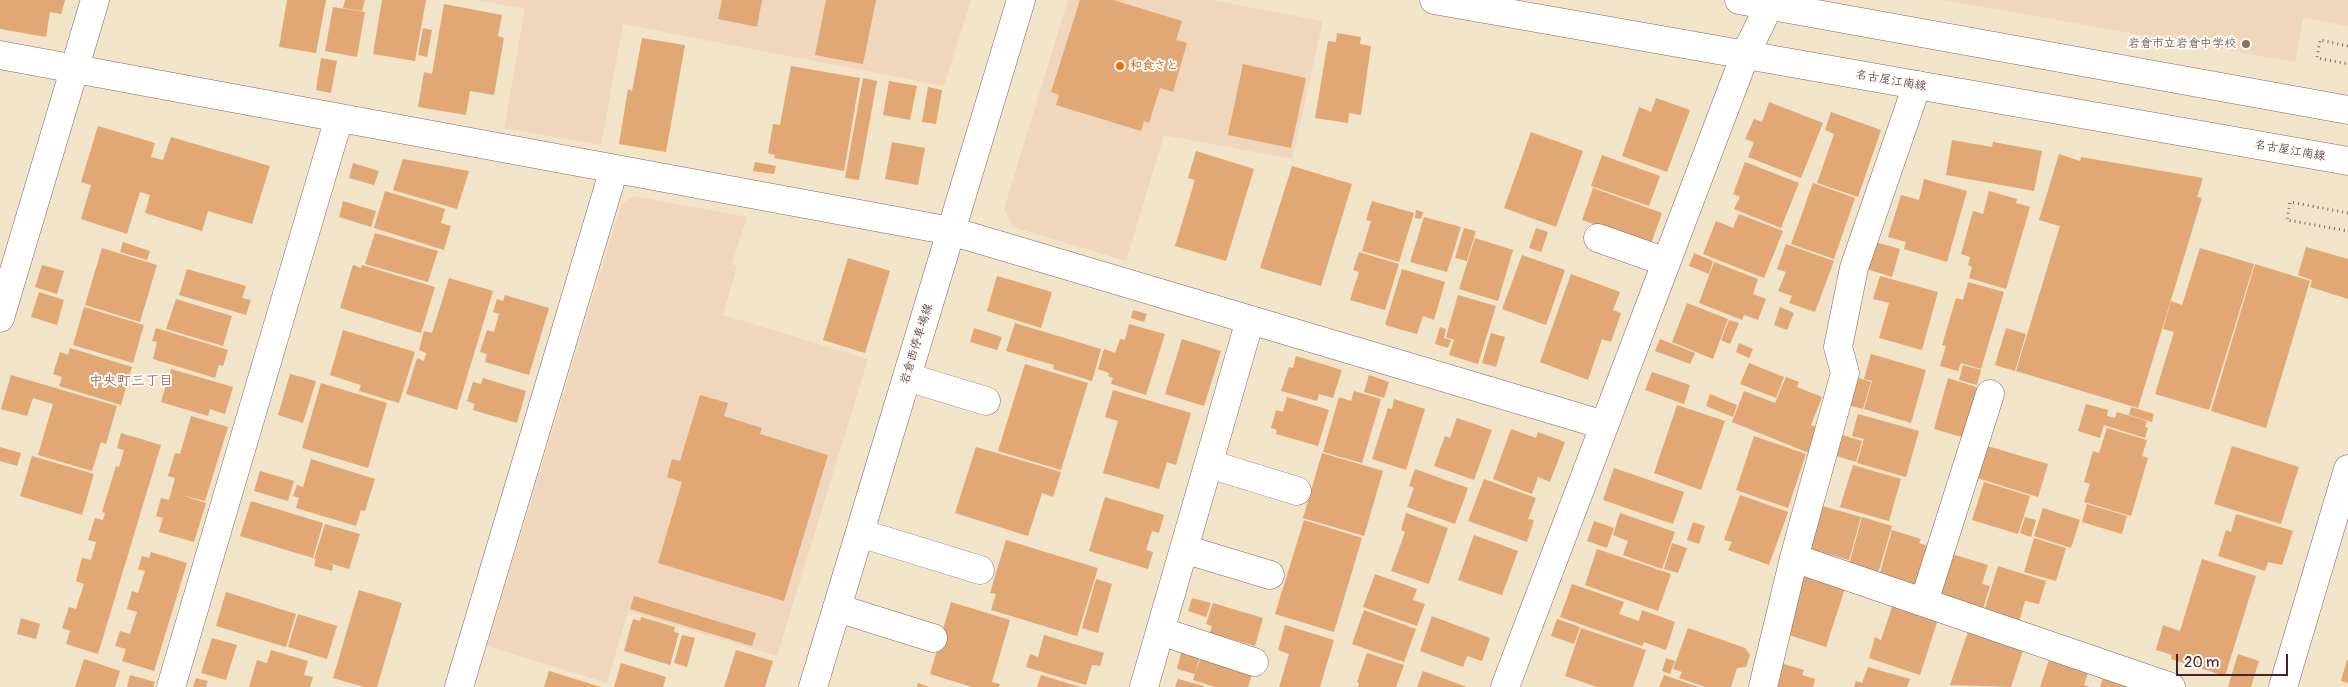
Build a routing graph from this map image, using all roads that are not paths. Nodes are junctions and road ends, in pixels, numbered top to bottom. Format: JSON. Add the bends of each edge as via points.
{"nodes":[{"id":1,"x":95,"y":0,"type":"edge"},
{"id":2,"x":1020,"y":0,"type":"edge"},
{"id":3,"x":1434,"y":0,"type":"edge"},
{"id":4,"x":1739,"y":0,"type":"edge"},
{"id":5,"x":1771,"y":3,"type":"edge"},
{"id":6,"x":0,"y":55,"type":"edge"},
{"id":7,"x":1745,"y":55,"type":"junction"},
{"id":8,"x":74,"y":69,"type":"junction"},
{"id":9,"x":1916,"y":85,"type":"junction"},
{"id":10,"x":2348,"y":110,"type":"edge"},
{"id":11,"x":339,"y":118,"type":"junction"},
{"id":12,"x":2348,"y":161,"type":"edge"},
{"id":13,"x":614,"y":169,"type":"junction"},
{"id":14,"x":951,"y":231,"type":"junction"},
{"id":15,"x":1598,"y":238,"type":"dead end"},
{"id":16,"x":1666,"y":262,"type":"junction"},
{"id":17,"x":0,"y":318,"type":"edge"},
{"id":18,"x":1250,"y":320,"type":"junction"},
{"id":19,"x":908,"y":377,"type":"junction"},
{"id":20,"x":1990,"y":394,"type":"dead end"},
{"id":21,"x":986,"y":401,"type":"dead end"},
{"id":22,"x":1604,"y":425,"type":"junction"},
{"id":23,"x":1209,"y":464,"type":"junction"},
{"id":24,"x":2348,"y":469,"type":"edge"},
{"id":25,"x":1297,"y":490,"type":"dead end"},
{"id":26,"x":860,"y":533,"type":"junction"},
{"id":27,"x":1184,"y":549,"type":"junction"},
{"id":28,"x":1794,"y":558,"type":"junction"},
{"id":29,"x":980,"y":570,"type":"dead end"},
{"id":30,"x":1270,"y":575,"type":"dead end"},
{"id":31,"x":1924,"y":602,"type":"junction"},
{"id":32,"x":837,"y":608,"type":"junction"},
{"id":33,"x":1160,"y":631,"type":"junction"},
{"id":34,"x":933,"y":638,"type":"dead end"},
{"id":35,"x":1254,"y":662,"type":"dead end"},
{"id":36,"x":171,"y":687,"type":"edge"},
{"id":37,"x":458,"y":687,"type":"edge"},
{"id":38,"x":813,"y":687,"type":"edge"},
{"id":39,"x":1144,"y":687,"type":"edge"},
{"id":40,"x":1505,"y":687,"type":"edge"},
{"id":41,"x":1762,"y":687,"type":"edge"},
{"id":42,"x":2171,"y":687,"type":"edge"},
{"id":43,"x":2283,"y":687,"type":"edge"}],
"edges":[{"from":1,"to":8,"type":"street"},
{"from":2,"to":14,"type":"street","name":"岩倉西停車場線"},
{"from":3,"to":7,"type":"street","name":"名古屋江南線"},
{"from":4,"to":5,"type":"street"},
{"from":5,"to":7,"type":"street"},
{"from":5,"to":10,"type":"street"},
{"from":6,"to":8,"type":"street"},
{"from":7,"to":9,"type":"street","name":"名古屋江南線"},
{"from":7,"to":16,"type":"street"},
{"from":8,"to":11,"type":"street"},
{"from":8,"to":17,"type":"street"},
{"from":9,"to":12,"type":"street","name":"名古屋江南線"},
{"from":9,"to":28,"type":"street","via":[[1854,268],[1838,347],[1846,373]]},
{"from":11,"to":13,"type":"street"},
{"from":11,"to":36,"type":"street"},
{"from":13,"to":14,"type":"street"},
{"from":13,"to":37,"type":"street"},
{"from":14,"to":18,"type":"street"},
{"from":14,"to":19,"type":"street","name":"岩倉西停車場線"},
{"from":15,"to":16,"type":"street"},
{"from":16,"to":22,"type":"street"},
{"from":18,"to":22,"type":"street"},
{"from":18,"to":23,"type":"street"},
{"from":19,"to":21,"type":"street"},
{"from":19,"to":26,"type":"street","name":"岩倉西停車場線"},
{"from":20,"to":31,"type":"street"},
{"from":22,"to":40,"type":"street"},
{"from":23,"to":25,"type":"street"},
{"from":23,"to":27,"type":"street"},
{"from":24,"to":43,"type":"street"},
{"from":26,"to":29,"type":"street"},
{"from":26,"to":32,"type":"street","name":"岩倉西停車場線"},
{"from":27,"to":30,"type":"street"},
{"from":27,"to":33,"type":"street"},
{"from":28,"to":31,"type":"street"},
{"from":28,"to":41,"type":"street"},
{"from":31,"to":42,"type":"street"},
{"from":32,"to":34,"type":"street"},
{"from":32,"to":38,"type":"street","name":"岩倉西停車場線"},
{"from":33,"to":35,"type":"street"},
{"from":33,"to":39,"type":"street"}]}
